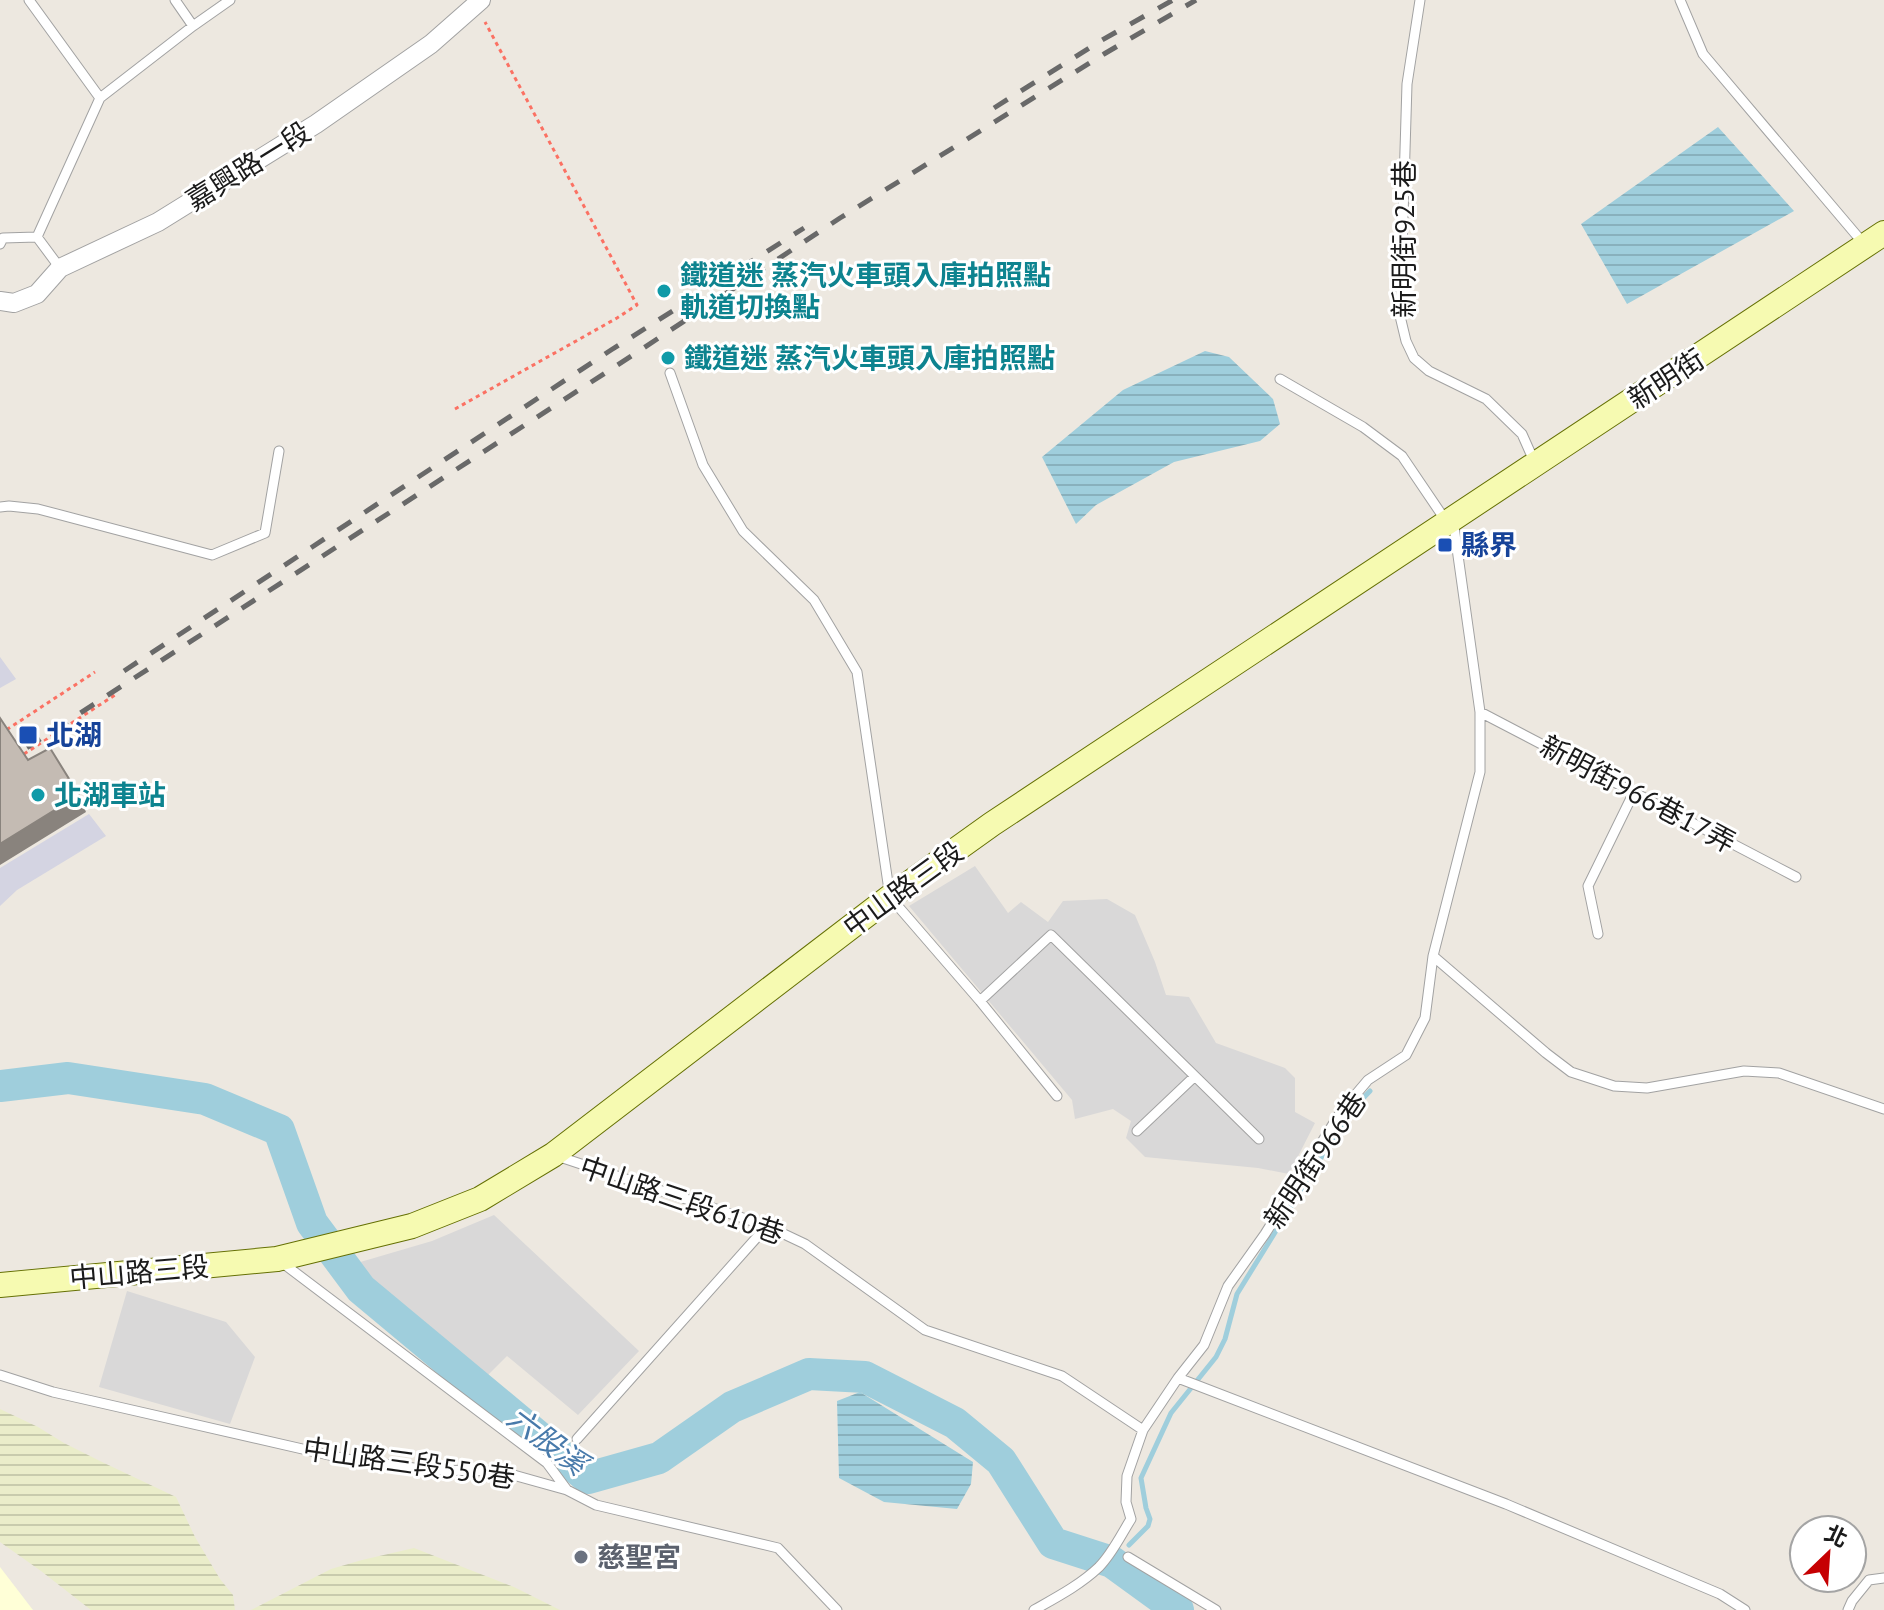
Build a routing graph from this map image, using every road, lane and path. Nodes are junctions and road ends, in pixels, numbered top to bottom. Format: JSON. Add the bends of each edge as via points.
{"nodes":[{"id":1,"x":29,"y":0,"type":"edge"},
{"id":2,"x":175,"y":0,"type":"edge"},
{"id":3,"x":230,"y":0,"type":"edge"},
{"id":4,"x":1420,"y":0,"type":"edge"},
{"id":5,"x":1680,"y":0,"type":"edge"},
{"id":6,"x":478,"y":2,"type":"edge"},
{"id":7,"x":193,"y":26,"type":"junction"},
{"id":8,"x":100,"y":98,"type":"junction"},
{"id":9,"x":37,"y":237,"type":"junction"},
{"id":10,"x":1,"y":239,"type":"edge"},
{"id":11,"x":1879,"y":239,"type":"edge"},
{"id":12,"x":60,"y":268,"type":"junction"},
{"id":13,"x":0,"y":301,"type":"edge"},
{"id":14,"x":670,"y":373,"type":"dead end"},
{"id":15,"x":1280,"y":379,"type":"dead end"},
{"id":16,"x":455,"y":409,"type":"dead end"},
{"id":17,"x":279,"y":451,"type":"dead end"},
{"id":18,"x":1536,"y":465,"type":"junction"},
{"id":19,"x":0,"y":507,"type":"edge"},
{"id":20,"x":1450,"y":522,"type":"junction"},
{"id":21,"x":95,"y":672,"type":"dead end"},
{"id":22,"x":118,"y":693,"type":"dead end"},
{"id":23,"x":1480,"y":712,"type":"junction"},
{"id":24,"x":0,"y":734,"type":"edge"},
{"id":25,"x":13,"y":761,"type":"edge"},
{"id":26,"x":1634,"y":792,"type":"junction"},
{"id":27,"x":1796,"y":877,"type":"dead end"},
{"id":28,"x":890,"y":897,"type":"junction"},
{"id":29,"x":1598,"y":934,"type":"dead end"},
{"id":30,"x":1433,"y":956,"type":"junction"},
{"id":31,"x":980,"y":1001,"type":"junction"},
{"id":32,"x":1195,"y":1076,"type":"junction"},
{"id":33,"x":1057,"y":1096,"type":"dead end"},
{"id":34,"x":1884,"y":1109,"type":"edge"},
{"id":35,"x":1137,"y":1131,"type":"dead end"},
{"id":36,"x":1259,"y":1139,"type":"dead end"},
{"id":37,"x":553,"y":1155,"type":"junction"},
{"id":38,"x":767,"y":1226,"type":"junction"},
{"id":39,"x":277,"y":1259,"type":"junction"},
{"id":40,"x":0,"y":1285,"type":"edge"},
{"id":41,"x":0,"y":1375,"type":"edge"},
{"id":42,"x":1178,"y":1378,"type":"junction"},
{"id":43,"x":1143,"y":1430,"type":"junction"},
{"id":44,"x":577,"y":1439,"type":"dead end"},
{"id":45,"x":567,"y":1490,"type":"junction"},
{"id":46,"x":1128,"y":1557,"type":"dead end"},
{"id":47,"x":1884,"y":1578,"type":"edge"},
{"id":48,"x":837,"y":1610,"type":"edge"},
{"id":49,"x":1034,"y":1610,"type":"edge"},
{"id":50,"x":1216,"y":1610,"type":"edge"},
{"id":51,"x":1745,"y":1610,"type":"edge"},
{"id":52,"x":1848,"y":1610,"type":"edge"}],
"edges":[{"from":1,"to":8,"type":"lane"},
{"from":2,"to":7,"type":"lane"},
{"from":3,"to":7,"type":"lane"},
{"from":4,"to":18,"type":"lane","name":"新明街925巷","via":[[1407,84],[1400,316],[1406,341],[1429,371],[1486,399],[1522,434]]},
{"from":5,"to":11,"type":"lane","via":[[1703,54]]},
{"from":6,"to":12,"type":"street","name":"嘉興路一段","via":[[431,44],[316,124],[158,222]]},
{"from":6,"to":16,"type":"path","via":[[637,305]]},
{"from":7,"to":8,"type":"lane"},
{"from":8,"to":9,"type":"lane"},
{"from":9,"to":10,"type":"lane"},
{"from":9,"to":12,"type":"lane"},
{"from":11,"to":18,"type":"street","name":"新明街"},
{"from":12,"to":13,"type":"street","name":"嘉興路一段","via":[[37,294],[14,303]]},
{"from":14,"to":28,"type":"lane","via":[[703,465],[743,531],[814,600],[857,672]]},
{"from":15,"to":20,"type":"lane","via":[[1402,456]]},
{"from":17,"to":19,"type":"lane","via":[[265,533],[212,555],[38,509]]},
{"from":18,"to":20,"type":"street","name":"新明街"},
{"from":20,"to":23,"type":"lane","name":"新明街966巷"},
{"from":20,"to":28,"type":"street","name":"中山路三段"},
{"from":21,"to":24,"type":"path"},
{"from":22,"to":25,"type":"path"},
{"from":23,"to":26,"type":"lane","name":"新明街966巷17弄"},
{"from":23,"to":30,"type":"lane","name":"新明街966巷","via":[[1480,772]]},
{"from":26,"to":27,"type":"lane","name":"新明街966巷17弄"},
{"from":26,"to":29,"type":"lane","via":[[1588,886]]},
{"from":28,"to":31,"type":"lane"},
{"from":28,"to":37,"type":"street","name":"中山路三段"},
{"from":30,"to":34,"type":"lane","via":[[1571,1072],[1614,1086],[1647,1088],[1744,1071],[1779,1073]]},
{"from":30,"to":42,"type":"lane","name":"新明街966巷","via":[[1425,1018],[1406,1055],[1368,1080],[1340,1113],[1228,1286],[1204,1345]]},
{"from":31,"to":32,"type":"lane","via":[[1051,935]]},
{"from":31,"to":33,"type":"lane"},
{"from":32,"to":35,"type":"lane"},
{"from":32,"to":36,"type":"lane"},
{"from":37,"to":38,"type":"lane","name":"中山路三段610巷"},
{"from":37,"to":39,"type":"street","name":"中山路三段","via":[[480,1199],[412,1226]]},
{"from":38,"to":43,"type":"lane","name":"中山路三段610巷","via":[[805,1244],[925,1330],[1062,1376]]},
{"from":38,"to":44,"type":"lane"},
{"from":39,"to":40,"type":"street","name":"中山路三段"},
{"from":39,"to":45,"type":"lane","via":[[547,1463]]},
{"from":41,"to":45,"type":"lane","name":"中山路三段550巷","via":[[53,1392],[346,1459],[429,1470],[499,1471]]},
{"from":42,"to":43,"type":"lane","name":"新明街966巷"},
{"from":42,"to":51,"type":"lane","via":[[1506,1504],[1720,1594]]},
{"from":43,"to":49,"type":"lane","name":"新明街966巷","via":[[1127,1476],[1131,1519],[1100,1565]]},
{"from":45,"to":48,"type":"lane","name":"中山路三段550巷","via":[[596,1505],[778,1548]]},
{"from":46,"to":50,"type":"lane"},
{"from":47,"to":52,"type":"lane","via":[[1869,1580]]}]}
